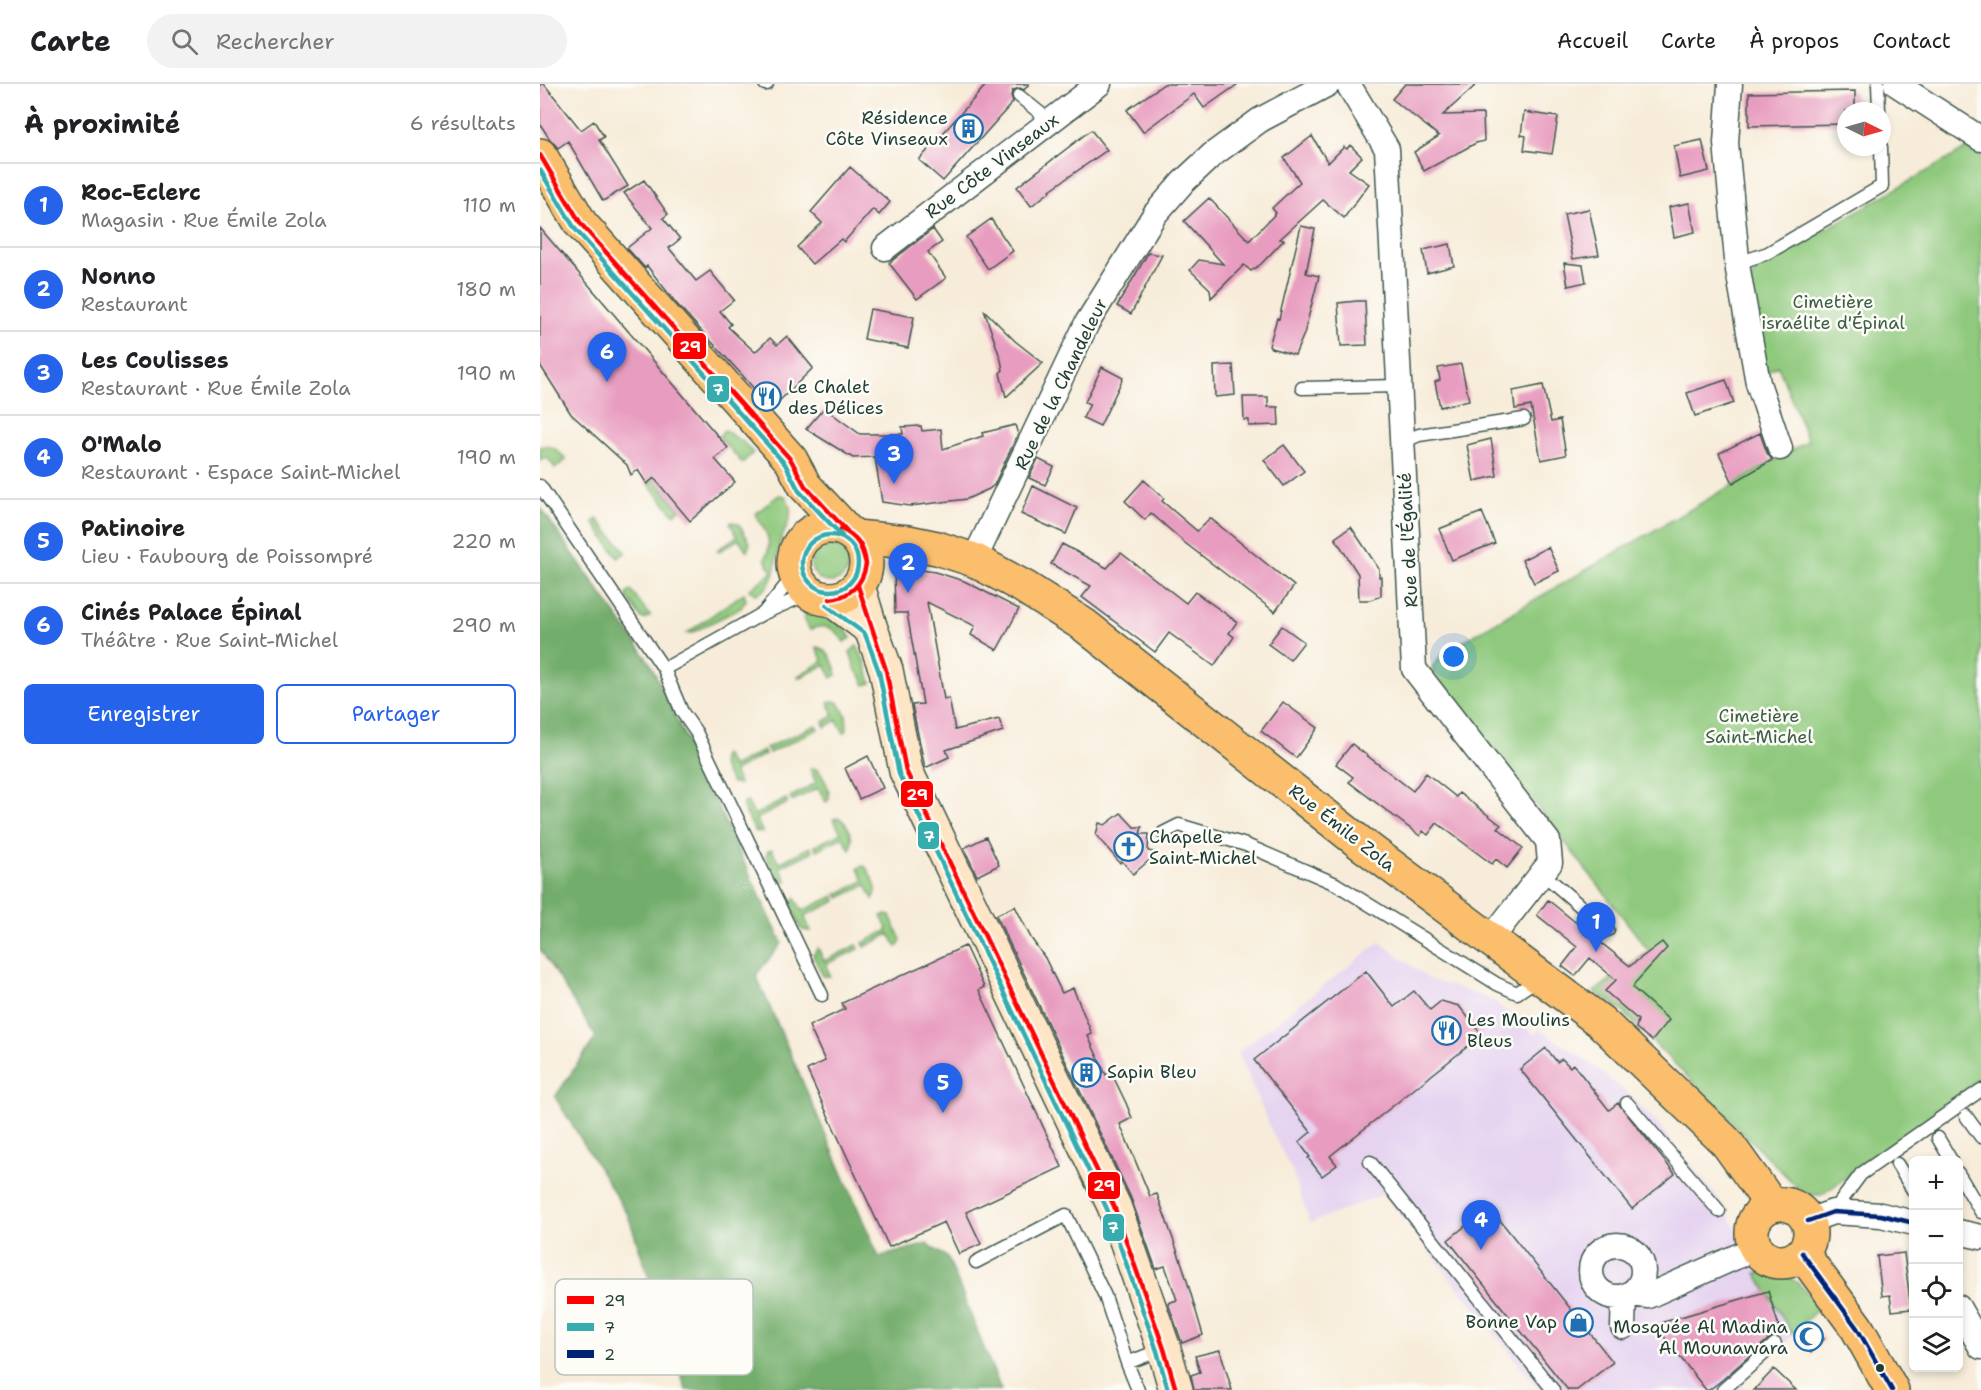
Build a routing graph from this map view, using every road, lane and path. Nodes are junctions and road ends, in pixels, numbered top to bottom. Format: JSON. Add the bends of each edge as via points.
{"nodes":[{"id":1,"x":1099,"y":84,"type":"edge"},
{"id":2,"x":1328,"y":84,"type":"edge"},
{"id":3,"x":1348,"y":84,"type":"edge"},
{"id":4,"x":1730,"y":84,"type":"edge"},
{"id":5,"x":1878,"y":84,"type":"edge"},
{"id":6,"x":1896,"y":84,"type":"edge"},
{"id":7,"x":1019,"y":96,"type":"dead end"},
{"id":8,"x":1879,"y":102,"type":"edge"},
{"id":9,"x":1050,"y":121,"type":"junction"},
{"id":10,"x":1981,"y":139,"type":"edge"},
{"id":11,"x":540,"y":155,"type":"edge"},
{"id":12,"x":1881,"y":156,"type":"edge"},
{"id":13,"x":885,"y":248,"type":"dead end"},
{"id":14,"x":1738,"y":263,"type":"junction"},
{"id":15,"x":1400,"y":386,"type":"junction"},
{"id":16,"x":1302,"y":388,"type":"dead end"},
{"id":17,"x":1524,"y":419,"type":"dead end"},
{"id":18,"x":1403,"y":442,"type":"junction"},
{"id":19,"x":1780,"y":448,"type":"dead end"},
{"id":20,"x":540,"y":486,"type":"edge"},
{"id":21,"x":805,"y":486,"type":"junction"},
{"id":22,"x":974,"y":560,"type":"junction"},
{"id":23,"x":838,"y":569,"type":"junction"},
{"id":24,"x":762,"y":614,"type":"junction"},
{"id":25,"x":664,"y":669,"type":"junction"},
{"id":26,"x":1163,"y":834,"type":"dead end"},
{"id":27,"x":1542,"y":873,"type":"junction"},
{"id":28,"x":1608,"y":930,"type":"dead end"},
{"id":29,"x":1490,"y":940,"type":"junction"},
{"id":30,"x":1540,"y":977,"type":"junction"},
{"id":31,"x":822,"y":995,"type":"dead end"},
{"id":32,"x":1981,"y":1090,"type":"edge"},
{"id":33,"x":1627,"y":1103,"type":"dead end"},
{"id":34,"x":1966,"y":1116,"type":"dead end"},
{"id":35,"x":1981,"y":1137,"type":"edge"},
{"id":36,"x":1938,"y":1138,"type":"dead end"},
{"id":37,"x":1948,"y":1156,"type":"edge"},
{"id":38,"x":1370,"y":1162,"type":"dead end"},
{"id":39,"x":1897,"y":1164,"type":"dead end"},
{"id":40,"x":1963,"y":1180,"type":"edge"},
{"id":41,"x":1909,"y":1184,"type":"edge"},
{"id":42,"x":1770,"y":1206,"type":"junction"},
{"id":43,"x":1719,"y":1211,"type":"dead end"},
{"id":44,"x":1981,"y":1212,"type":"edge"},
{"id":45,"x":1820,"y":1216,"type":"junction"},
{"id":46,"x":1909,"y":1221,"type":"edge"},
{"id":47,"x":1963,"y":1233,"type":"edge"},
{"id":48,"x":1981,"y":1237,"type":"edge"},
{"id":49,"x":1756,"y":1248,"type":"junction"},
{"id":50,"x":1802,"y":1253,"type":"junction"},
{"id":51,"x":976,"y":1262,"type":"dead end"},
{"id":52,"x":1642,"y":1263,"type":"junction"},
{"id":53,"x":1696,"y":1274,"type":"junction"},
{"id":54,"x":1627,"y":1295,"type":"junction"},
{"id":55,"x":1963,"y":1313,"type":"edge"},
{"id":56,"x":1623,"y":1327,"type":"dead end"},
{"id":57,"x":1775,"y":1344,"type":"dead end"},
{"id":58,"x":1981,"y":1347,"type":"edge"},
{"id":59,"x":1164,"y":1349,"type":"junction"},
{"id":60,"x":1127,"y":1364,"type":"junction"},
{"id":61,"x":1138,"y":1390,"type":"edge"},
{"id":62,"x":1176,"y":1390,"type":"edge"},
{"id":63,"x":1553,"y":1390,"type":"edge"},
{"id":64,"x":1723,"y":1390,"type":"edge"},
{"id":65,"x":1892,"y":1390,"type":"edge"}],
"edges":[{"from":1,"to":9,"type":"street","name":"Rue Côte Vinseaux"},
{"from":2,"to":22,"type":"street","name":"Rue de la Chandeleur","via":[[1260,120],[1212,155],[1155,214],[1087,323]]},
{"from":3,"to":15,"type":"street","name":"Rue de l'Égalité","via":[[1388,149]]},
{"from":4,"to":14,"type":"street","via":[[1726,143]]},
{"from":5,"to":8,"type":"lane"},
{"from":6,"to":10,"type":"street"},
{"from":7,"to":9,"type":"lane"},
{"from":9,"to":13,"type":"street","name":"Rue Côte Vinseaux"},
{"from":11,"to":21,"type":"main road","via":[[581,224],[791,460]]},
{"from":12,"to":14,"type":"lane","via":[[1882,186],[1768,253]]},
{"from":14,"to":19,"type":"street","via":[[1758,382]]},
{"from":15,"to":16,"type":"lane"},
{"from":15,"to":18,"type":"street","name":"Rue de l'Égalité"},
{"from":17,"to":18,"type":"lane","via":[[1419,435]]},
{"from":18,"to":27,"type":"street","name":"Rue de l'Égalité","via":[[1414,669],[1548,841],[1550,863]]},
{"from":20,"to":25,"type":"lane"},
{"from":21,"to":23,"type":"main road"},
{"from":21,"to":23,"type":"main road","via":[[807,535],[833,527]]},
{"from":22,"to":23,"type":"main road","name":"Rue Émile Zola","via":[[937,548],[898,542]]},
{"from":22,"to":29,"type":"main road","name":"Rue Émile Zola","via":[[1084,625]]},
{"from":23,"to":24,"type":"lane"},
{"from":23,"to":24,"type":"lane"},
{"from":23,"to":59,"type":"main road","via":[[871,629],[886,670],[906,771],[1114,1206]]},
{"from":24,"to":25,"type":"lane"},
{"from":25,"to":31,"type":"lane"},
{"from":26,"to":30,"type":"lane","via":[[1179,825],[1246,845],[1336,884],[1517,993]]},
{"from":27,"to":28,"type":"lane"},
{"from":27,"to":29,"type":"street","name":"Rue de l'Égalité"},
{"from":29,"to":30,"type":"main road","name":"Rue Émile Zola"},
{"from":30,"to":42,"type":"main road","name":"Rue Émile Zola","via":[[1601,1022],[1727,1143]]},
{"from":32,"to":45,"type":"lane","via":[[1861,1174]]},
{"from":33,"to":43,"type":"lane"},
{"from":34,"to":35,"type":"lane"},
{"from":36,"to":37,"type":"lane"},
{"from":38,"to":63,"type":"lane"},
{"from":39,"to":41,"type":"lane"},
{"from":40,"to":44,"type":"lane"},
{"from":42,"to":45,"type":"main road","via":[[1787,1204]]},
{"from":42,"to":49,"type":"main road","via":[[1755,1220],[1752,1229]]},
{"from":45,"to":46,"type":"street","via":[[1881,1215]]},
{"from":45,"to":50,"type":"main road"},
{"from":47,"to":48,"type":"street"},
{"from":49,"to":50,"type":"main road","via":[[1779,1262]]},
{"from":49,"to":53,"type":"street"},
{"from":50,"to":65,"type":"main road","via":[[1857,1328]]},
{"from":51,"to":60,"type":"lane","via":[[1066,1215],[1105,1296]]},
{"from":52,"to":53,"type":"street","via":[[1661,1271]]},
{"from":52,"to":54,"type":"street","via":[[1639,1284]]},
{"from":52,"to":54,"type":"street","via":[[1632,1250],[1617,1245],[1609,1246],[1596,1257],[1591,1273],[1597,1287],[1608,1296]]},
{"from":53,"to":54,"type":"street","via":[[1648,1296]]},
{"from":54,"to":56,"type":"street"},
{"from":55,"to":58,"type":"street"},
{"from":57,"to":64,"type":"lane"},
{"from":59,"to":60,"type":"lane"},
{"from":59,"to":62,"type":"main road"},
{"from":60,"to":61,"type":"lane"}]}
